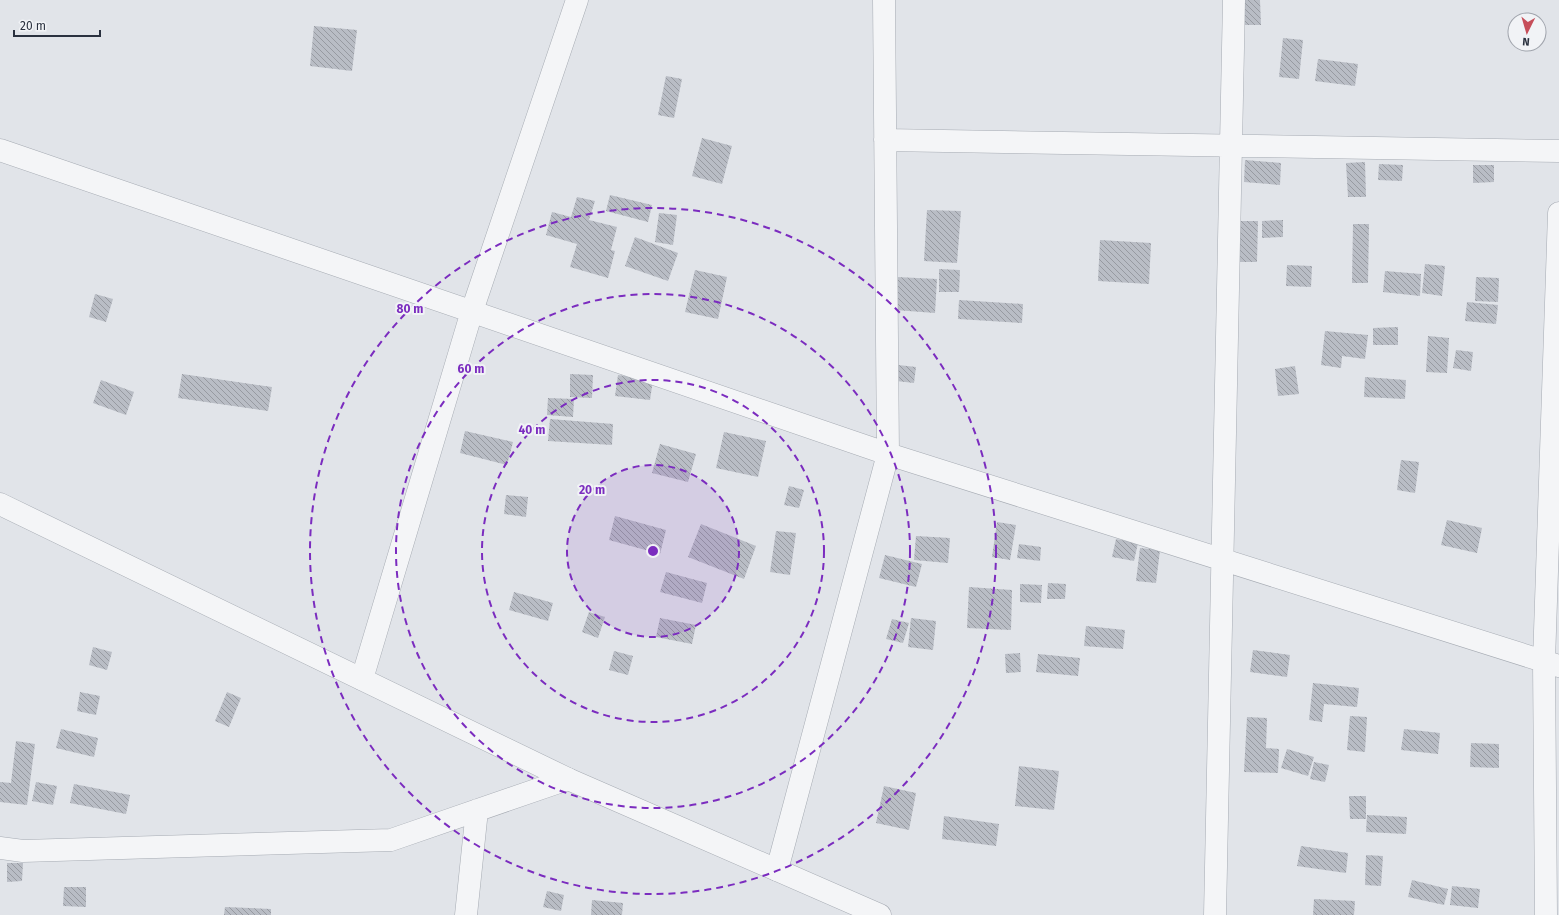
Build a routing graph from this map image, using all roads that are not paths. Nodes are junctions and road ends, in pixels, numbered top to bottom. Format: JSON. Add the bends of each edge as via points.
{"nodes":[{"id":1,"x":577,"y":0,"type":"edge"},
{"id":2,"x":884,"y":0,"type":"edge"},
{"id":3,"x":1234,"y":0,"type":"edge"},
{"id":4,"x":885,"y":140,"type":"junction"},
{"id":5,"x":1231,"y":146,"type":"junction"},
{"id":6,"x":0,"y":150,"type":"edge"},
{"id":7,"x":1559,"y":151,"type":"edge"},
{"id":8,"x":1559,"y":213,"type":"edge"},
{"id":9,"x":472,"y":311,"type":"junction"},
{"id":10,"x":888,"y":454,"type":"junction"},
{"id":11,"x":0,"y":504,"type":"edge"},
{"id":12,"x":1222,"y":560,"type":"junction"},
{"id":13,"x":1552,"y":664,"type":"edge"},
{"id":14,"x":362,"y":679,"type":"junction"},
{"id":15,"x":568,"y":779,"type":"junction"},
{"id":16,"x":477,"y":810,"type":"junction"},
{"id":17,"x":0,"y":848,"type":"edge"},
{"id":18,"x":777,"y":870,"type":"junction"},
{"id":19,"x":466,"y":915,"type":"edge"},
{"id":20,"x":880,"y":915,"type":"edge"},
{"id":21,"x":1215,"y":915,"type":"edge"},
{"id":22,"x":1546,"y":915,"type":"edge"}],
"edges":[{"from":1,"to":9,"type":"street"},
{"from":2,"to":4,"type":"street"},
{"from":3,"to":5,"type":"street"},
{"from":4,"to":5,"type":"street"},
{"from":4,"to":10,"type":"street"},
{"from":5,"to":7,"type":"street"},
{"from":5,"to":12,"type":"street"},
{"from":6,"to":9,"type":"street"},
{"from":8,"to":13,"type":"street"},
{"from":9,"to":10,"type":"street"},
{"from":9,"to":14,"type":"street"},
{"from":10,"to":12,"type":"street"},
{"from":10,"to":18,"type":"street"},
{"from":11,"to":14,"type":"street"},
{"from":12,"to":13,"type":"street"},
{"from":12,"to":21,"type":"street"},
{"from":13,"to":22,"type":"street"},
{"from":14,"to":15,"type":"street"},
{"from":15,"to":16,"type":"street"},
{"from":15,"to":18,"type":"street"},
{"from":16,"to":17,"type":"street","via":[[392,840],[23,851]]},
{"from":16,"to":19,"type":"street"},
{"from":18,"to":20,"type":"street"}]}
